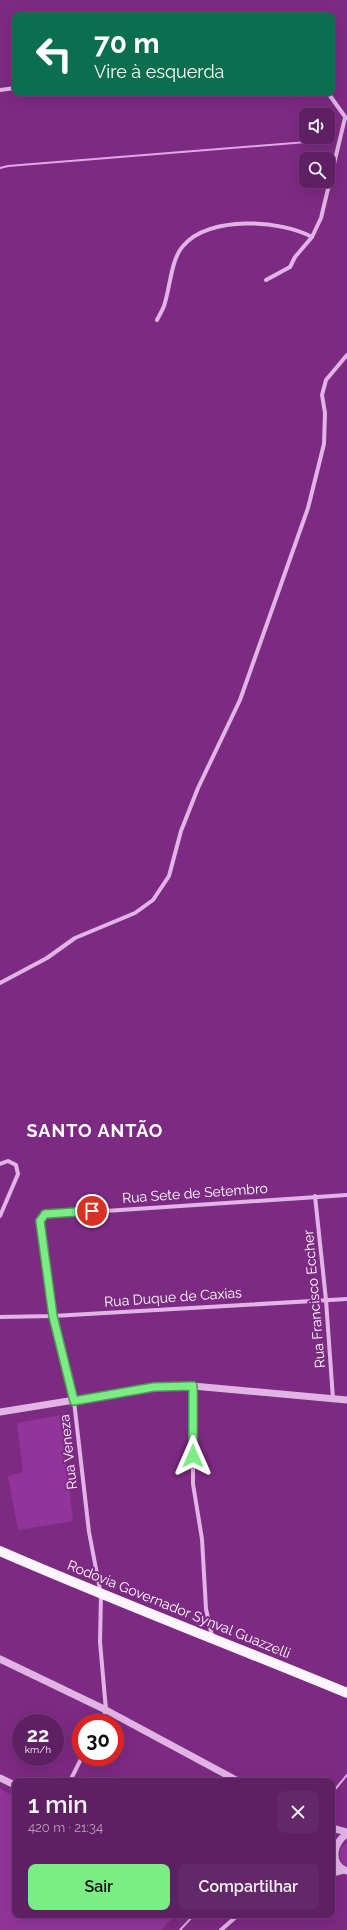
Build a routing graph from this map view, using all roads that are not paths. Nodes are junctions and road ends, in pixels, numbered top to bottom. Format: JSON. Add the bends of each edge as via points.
{"nodes":[{"id":1,"x":12,"y":88,"type":"edge"},
{"id":2,"x":0,"y":90,"type":"edge"},
{"id":3,"x":330,"y":96,"type":"edge"},
{"id":4,"x":346,"y":118,"type":"edge"},
{"id":5,"x":312,"y":238,"type":"junction"},
{"id":6,"x":266,"y":280,"type":"dead end"},
{"id":7,"x":157,"y":320,"type":"dead end"},
{"id":8,"x":347,"y":354,"type":"edge"},
{"id":9,"x":0,"y":983,"type":"edge"},
{"id":10,"x":0,"y":1164,"type":"edge"},
{"id":11,"x":347,"y":1195,"type":"edge"},
{"id":12,"x":315,"y":1196,"type":"junction"},
{"id":13,"x":45,"y":1214,"type":"joint"},
{"id":14,"x":0,"y":1216,"type":"edge"},
{"id":15,"x":347,"y":1299,"type":"edge"},
{"id":16,"x":326,"y":1300,"type":"junction"},
{"id":17,"x":53,"y":1316,"type":"junction"},
{"id":18,"x":0,"y":1317,"type":"edge"},
{"id":19,"x":193,"y":1386,"type":"junction"},
{"id":20,"x":333,"y":1399,"type":"junction"},
{"id":21,"x":347,"y":1400,"type":"edge"},
{"id":22,"x":74,"y":1401,"type":"junction"},
{"id":23,"x":0,"y":1412,"type":"edge"},
{"id":24,"x":0,"y":1550,"type":"edge"},
{"id":25,"x":101,"y":1595,"type":"junction"},
{"id":26,"x":212,"y":1637,"type":"junction"},
{"id":27,"x":0,"y":1659,"type":"edge"},
{"id":28,"x":347,"y":1693,"type":"edge"},
{"id":29,"x":106,"y":1710,"type":"junction"},
{"id":30,"x":104,"y":1714,"type":"edge"},
{"id":31,"x":78,"y":1766,"type":"edge"},
{"id":32,"x":0,"y":1778,"type":"edge"},
{"id":33,"x":72,"y":1778,"type":"edge"},
{"id":34,"x":232,"y":1778,"type":"edge"},
{"id":35,"x":12,"y":1784,"type":"edge"},
{"id":36,"x":335,"y":1829,"type":"edge"},
{"id":37,"x":347,"y":1833,"type":"edge"},
{"id":38,"x":335,"y":1840,"type":"edge"},
{"id":39,"x":335,"y":1859,"type":"edge"},
{"id":40,"x":345,"y":1870,"type":"edge"},
{"id":41,"x":335,"y":1872,"type":"edge"},
{"id":42,"x":235,"y":1918,"type":"edge"},
{"id":43,"x":221,"y":1930,"type":"edge"}],
"edges":[{"from":1,"to":2,"type":"street"},
{"from":3,"to":4,"type":"street"},
{"from":4,"to":5,"type":"street","via":[[321,218]]},
{"from":5,"to":6,"type":"street","via":[[295,257],[290,267]]},
{"from":5,"to":7,"type":"street","via":[[301,231],[249,222],[206,230],[194,236],[177,256],[163,308]]},
{"from":8,"to":9,"type":"street","via":[[326,380],[322,396],[325,413],[324,444],[303,522],[240,700],[198,788],[181,831],[169,876],[153,900],[135,913],[75,938],[47,958]]},
{"from":10,"to":14,"type":"street","via":[[8,1161],[16,1165],[18,1174]]},
{"from":11,"to":12,"type":"street","name":"Rua Sete de Setembro"},
{"from":12,"to":13,"type":"street","name":"Rua Sete de Setembro"},
{"from":12,"to":16,"type":"street","name":"Rua Francisco Eccher"},
{"from":13,"to":17,"type":"street","name":"Rua Veneza","via":[[40,1221]]},
{"from":15,"to":16,"type":"street","name":"Rua Duque de Caxias"},
{"from":16,"to":17,"type":"street","name":"Rua Duque de Caxias"},
{"from":16,"to":20,"type":"street","name":"Rua Francisco Eccher"},
{"from":17,"to":18,"type":"street","name":"Rua Duque de Caxias"},
{"from":17,"to":22,"type":"street","name":"Rua Veneza"},
{"from":19,"to":20,"type":"street"},
{"from":19,"to":22,"type":"street","via":[[154,1387]]},
{"from":19,"to":26,"type":"street","via":[[193,1484],[202,1539],[206,1609]]},
{"from":20,"to":21,"type":"street"},
{"from":22,"to":23,"type":"street"},
{"from":22,"to":25,"type":"street","name":"Rua Veneza","via":[[89,1532]]},
{"from":24,"to":25,"type":"main road","name":"Rodovia Governador Synval Guazzelli"},
{"from":25,"to":26,"type":"main road","name":"Rodovia Governador Synval Guazzelli"},
{"from":25,"to":29,"type":"street","name":"Rua Veneza","via":[[100,1642]]},
{"from":26,"to":28,"type":"main road","name":"Rodovia Governador Synval Guazzelli"},
{"from":27,"to":29,"type":"street"},
{"from":29,"to":30,"type":"street"},
{"from":29,"to":34,"type":"street"},
{"from":31,"to":33,"type":"street"},
{"from":32,"to":35,"type":"street"},
{"from":36,"to":37,"type":"street"},
{"from":37,"to":38,"type":"street"},
{"from":39,"to":40,"type":"street"},
{"from":40,"to":41,"type":"street"},
{"from":42,"to":43,"type":"street"}]}
